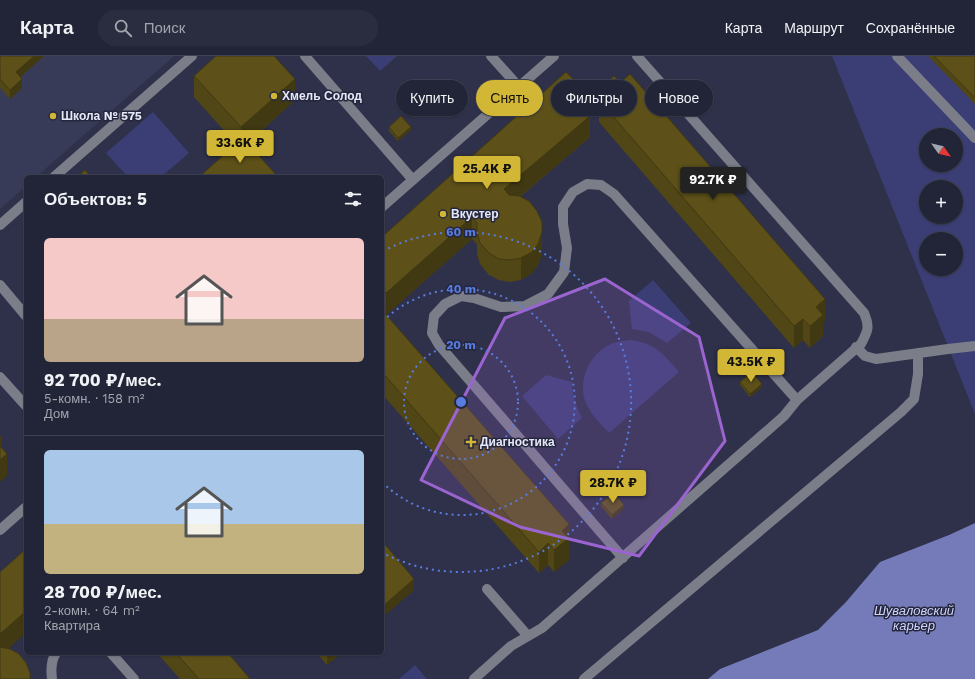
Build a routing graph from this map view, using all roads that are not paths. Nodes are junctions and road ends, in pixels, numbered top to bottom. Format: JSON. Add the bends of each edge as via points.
{"nodes":[{"id":1,"x":192,"y":56,"type":"edge"},
{"id":2,"x":305,"y":56,"type":"edge"},
{"id":3,"x":491,"y":56,"type":"edge"},
{"id":4,"x":554,"y":56,"type":"edge"},
{"id":5,"x":637,"y":56,"type":"edge"},
{"id":6,"x":897,"y":56,"type":"edge"},
{"id":7,"x":513,"y":80,"type":"edge"},
{"id":8,"x":527,"y":80,"type":"edge"},
{"id":9,"x":486,"y":116,"type":"edge"},
{"id":10,"x":975,"y":138,"type":"edge"},
{"id":11,"x":56,"y":175,"type":"edge"},
{"id":12,"x":413,"y":180,"type":"junction"},
{"id":13,"x":24,"y":204,"type":"edge"},
{"id":14,"x":384,"y":205,"type":"edge"},
{"id":15,"x":0,"y":225,"type":"edge"},
{"id":16,"x":0,"y":285,"type":"edge"},
{"id":17,"x":24,"y":314,"type":"edge"},
{"id":18,"x":975,"y":346,"type":"edge"},
{"id":19,"x":856,"y":347,"type":"junction"},
{"id":20,"x":918,"y":353,"type":"junction"},
{"id":21,"x":0,"y":376,"type":"edge"},
{"id":22,"x":797,"y":400,"type":"junction"},
{"id":23,"x":24,"y":404,"type":"edge"},
{"id":24,"x":24,"y":509,"type":"edge"},
{"id":25,"x":0,"y":530,"type":"edge"},
{"id":26,"x":623,"y":558,"type":"junction"},
{"id":27,"x":487,"y":589,"type":"dead end"},
{"id":28,"x":528,"y":636,"type":"junction"},
{"id":29,"x":55,"y":655,"type":"edge"},
{"id":30,"x":113,"y":655,"type":"edge"},
{"id":31,"x":52,"y":679,"type":"edge"},
{"id":32,"x":134,"y":679,"type":"edge"},
{"id":33,"x":474,"y":679,"type":"edge"},
{"id":34,"x":584,"y":679,"type":"edge"}],
"edges":[{"from":1,"to":11,"type":"lane"},
{"from":2,"to":12,"type":"lane"},
{"from":3,"to":7,"type":"lane"},
{"from":4,"to":8,"type":"lane"},
{"from":5,"to":19,"type":"lane","via":[[864,313],[868,322],[866,333],[861,344]]},
{"from":6,"to":10,"type":"lane"},
{"from":9,"to":12,"type":"lane"},
{"from":12,"to":14,"type":"lane"},
{"from":13,"to":15,"type":"lane"},
{"from":16,"to":17,"type":"lane"},
{"from":18,"to":20,"type":"lane"},
{"from":19,"to":20,"type":"lane","via":[[865,356],[876,359]]},
{"from":19,"to":22,"type":"lane"},
{"from":20,"to":34,"type":"lane","via":[[914,399],[901,412]]},
{"from":21,"to":23,"type":"lane"},
{"from":22,"to":26,"type":"lane","via":[[784,416]]},
{"from":22,"to":26,"type":"lane","via":[[614,194],[601,185],[587,184],[573,192],[563,207],[567,248],[564,272],[548,294],[525,306],[501,307],[461,296],[445,304],[434,316],[432,333],[439,345]]},
{"from":24,"to":25,"type":"lane"},
{"from":26,"to":28,"type":"lane","via":[[542,628]]},
{"from":27,"to":28,"type":"lane"},
{"from":28,"to":33,"type":"lane","via":[[511,646]]},
{"from":29,"to":31,"type":"lane"},
{"from":30,"to":32,"type":"lane"}]}
